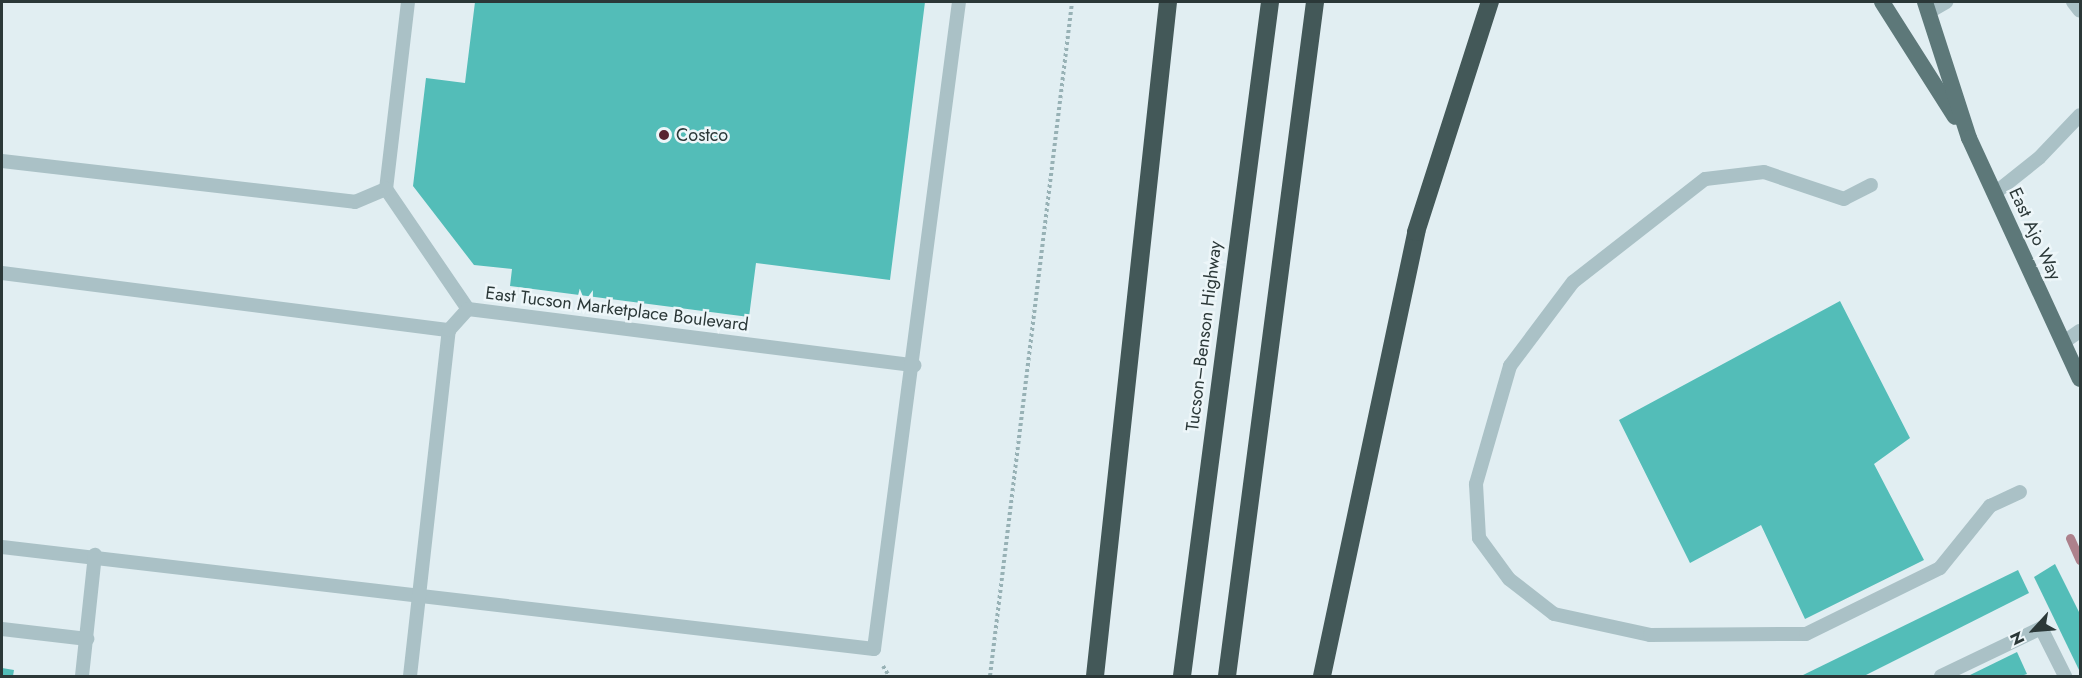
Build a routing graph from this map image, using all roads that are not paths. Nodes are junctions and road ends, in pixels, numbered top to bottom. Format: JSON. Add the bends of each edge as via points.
{"nodes":[{"id":1,"x":408,"y":2,"type":"edge"},
{"id":2,"x":959,"y":2,"type":"edge"},
{"id":3,"x":1168,"y":2,"type":"edge"},
{"id":4,"x":1270,"y":2,"type":"edge"},
{"id":5,"x":1315,"y":2,"type":"edge"},
{"id":6,"x":1490,"y":2,"type":"edge"},
{"id":7,"x":1882,"y":2,"type":"edge"},
{"id":8,"x":1946,"y":2,"type":"edge"},
{"id":9,"x":2073,"y":2,"type":"edge"},
{"id":10,"x":1927,"y":7,"type":"edge"},
{"id":11,"x":2080,"y":11,"type":"edge"},
{"id":12,"x":2080,"y":115,"type":"edge"},
{"id":13,"x":1969,"y":138,"type":"junction"},
{"id":14,"x":2,"y":161,"type":"edge"},
{"id":15,"x":1871,"y":185,"type":"dead end"},
{"id":16,"x":386,"y":189,"type":"junction"},
{"id":17,"x":1995,"y":193,"type":"junction"},
{"id":18,"x":2,"y":273,"type":"edge"},
{"id":19,"x":468,"y":309,"type":"junction"},
{"id":20,"x":449,"y":330,"type":"junction"},
{"id":21,"x":2080,"y":331,"type":"edge"},
{"id":22,"x":2064,"y":342,"type":"junction"},
{"id":23,"x":914,"y":365,"type":"junction"},
{"id":24,"x":2080,"y":379,"type":"edge"},
{"id":25,"x":2020,"y":492,"type":"dead end"},
{"id":26,"x":2,"y":547,"type":"edge"},
{"id":27,"x":95,"y":555,"type":"junction"},
{"id":28,"x":419,"y":593,"type":"junction"},
{"id":29,"x":2,"y":629,"type":"edge"},
{"id":30,"x":87,"y":639,"type":"junction"},
{"id":31,"x":82,"y":676,"type":"edge"},
{"id":32,"x":410,"y":676,"type":"edge"},
{"id":33,"x":1095,"y":676,"type":"edge"},
{"id":34,"x":1182,"y":676,"type":"edge"},
{"id":35,"x":1227,"y":676,"type":"edge"},
{"id":36,"x":1322,"y":676,"type":"edge"},
{"id":37,"x":1941,"y":676,"type":"edge"},
{"id":38,"x":2065,"y":676,"type":"edge"}],
"edges":[{"from":1,"to":16,"type":"lane"},
{"from":2,"to":23,"type":"lane"},
{"from":3,"to":33,"type":"highway"},
{"from":4,"to":34,"type":"highway","name":"Tucson–Benson Highway"},
{"from":5,"to":35,"type":"highway"},
{"from":6,"to":36,"type":"highway","via":[[1416,232]]},
{"from":7,"to":13,"type":"main road","name":"East Ajo Way"},
{"from":8,"to":10,"type":"lane"},
{"from":9,"to":11,"type":"lane"},
{"from":10,"to":13,"type":"main road","name":"East Ajo Way"},
{"from":12,"to":17,"type":"lane","via":[[2039,158]]},
{"from":13,"to":17,"type":"main road","name":"East Ajo Way"},
{"from":14,"to":16,"type":"lane","via":[[355,202]]},
{"from":15,"to":25,"type":"lane","via":[[1844,199],[1764,172],[1705,179],[1573,282],[1509,366],[1476,484],[1479,538],[1509,579],[1554,614],[1650,635],[1806,634],[1940,568],[1990,506]]},
{"from":16,"to":19,"type":"lane","name":"East Tucson Marketplace Boulevard"},
{"from":17,"to":22,"type":"main road","name":"East Ajo Way"},
{"from":18,"to":20,"type":"lane"},
{"from":19,"to":20,"type":"lane"},
{"from":19,"to":23,"type":"lane","name":"East Tucson Marketplace Boulevard"},
{"from":20,"to":28,"type":"lane"},
{"from":21,"to":22,"type":"lane"},
{"from":22,"to":24,"type":"main road","name":"East Ajo Way"},
{"from":23,"to":28,"type":"lane","via":[[874,649]]},
{"from":26,"to":27,"type":"lane"},
{"from":27,"to":28,"type":"lane"},
{"from":27,"to":30,"type":"lane"},
{"from":28,"to":32,"type":"lane"},
{"from":29,"to":30,"type":"lane"},
{"from":30,"to":31,"type":"lane"},
{"from":37,"to":38,"type":"lane","via":[[2041,628]]}]}
